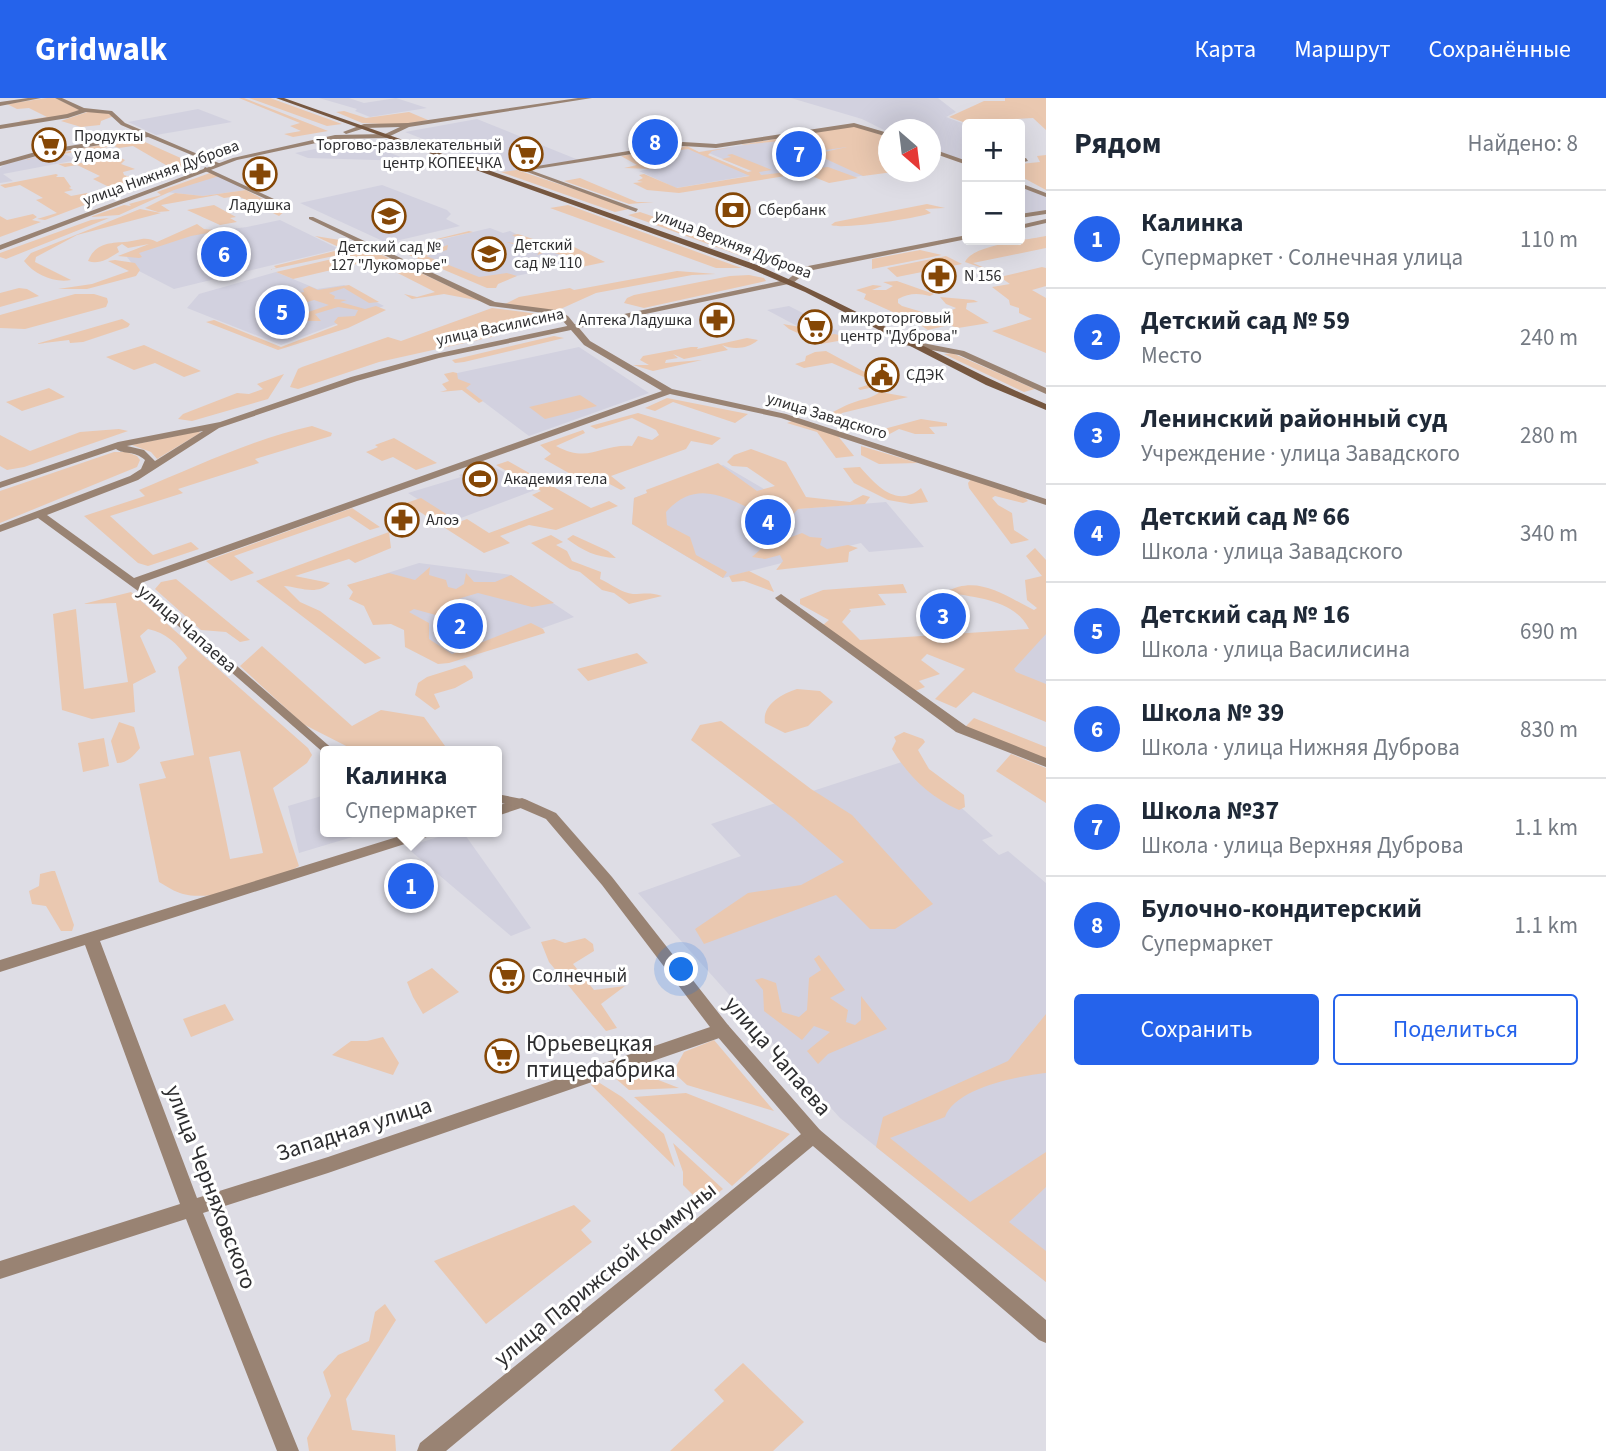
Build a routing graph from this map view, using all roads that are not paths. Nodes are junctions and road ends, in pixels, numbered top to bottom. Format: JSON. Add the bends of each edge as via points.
{"nodes":[{"id":1,"x":38,"y":98,"type":"edge"},
{"id":2,"x":58,"y":98,"type":"edge"},
{"id":3,"x":279,"y":98,"type":"edge"},
{"id":4,"x":589,"y":98,"type":"edge"},
{"id":5,"x":0,"y":104,"type":"edge"},
{"id":6,"x":85,"y":110,"type":"junction"},
{"id":7,"x":373,"y":125,"type":"junction"},
{"id":8,"x":408,"y":125,"type":"junction"},
{"id":9,"x":382,"y":126,"type":"junction"},
{"id":10,"x":0,"y":127,"type":"edge"},
{"id":11,"x":359,"y":127,"type":"junction"},
{"id":12,"x":349,"y":128,"type":"junction"},
{"id":13,"x":878,"y":132,"type":"edge"},
{"id":14,"x":148,"y":135,"type":"junction"},
{"id":15,"x":393,"y":135,"type":"junction"},
{"id":16,"x":335,"y":137,"type":"junction"},
{"id":17,"x":365,"y":137,"type":"junction"},
{"id":18,"x":941,"y":154,"type":"edge"},
{"id":19,"x":962,"y":161,"type":"edge"},
{"id":20,"x":962,"y":162,"type":"edge"},
{"id":21,"x":0,"y":164,"type":"edge"},
{"id":22,"x":218,"y":164,"type":"junction"},
{"id":23,"x":950,"y":164,"type":"dead end"},
{"id":24,"x":205,"y":169,"type":"junction"},
{"id":25,"x":1025,"y":187,"type":"edge"},
{"id":26,"x":1046,"y":195,"type":"edge"},
{"id":27,"x":272,"y":200,"type":"dead end"},
{"id":28,"x":1046,"y":212,"type":"edge"},
{"id":29,"x":1025,"y":215,"type":"edge"},
{"id":30,"x":614,"y":216,"type":"junction"},
{"id":31,"x":311,"y":218,"type":"dead end"},
{"id":32,"x":1046,"y":222,"type":"edge"},
{"id":33,"x":1025,"y":226,"type":"edge"},
{"id":34,"x":962,"y":238,"type":"edge"},
{"id":35,"x":0,"y":248,"type":"edge"},
{"id":36,"x":790,"y":281,"type":"junction"},
{"id":37,"x":573,"y":327,"type":"junction"},
{"id":38,"x":907,"y":343,"type":"junction"},
{"id":39,"x":669,"y":391,"type":"junction"},
{"id":40,"x":1046,"y":391,"type":"edge"},
{"id":41,"x":1046,"y":407,"type":"edge"},
{"id":42,"x":222,"y":424,"type":"junction"},
{"id":43,"x":106,"y":449,"type":"junction"},
{"id":44,"x":146,"y":470,"type":"junction"},
{"id":45,"x":0,"y":485,"type":"edge"},
{"id":46,"x":1046,"y":502,"type":"edge"},
{"id":47,"x":39,"y":514,"type":"junction"},
{"id":48,"x":0,"y":529,"type":"edge"},
{"id":49,"x":132,"y":582,"type":"junction"},
{"id":50,"x":781,"y":598,"type":"dead end"},
{"id":51,"x":322,"y":746,"type":"edge"},
{"id":52,"x":1046,"y":763,"type":"edge"},
{"id":53,"x":502,"y":799,"type":"edge"},
{"id":54,"x":522,"y":803,"type":"junction"},
{"id":55,"x":502,"y":809,"type":"edge"},
{"id":56,"x":412,"y":837,"type":"edge"},
{"id":57,"x":91,"y":939,"type":"junction"},
{"id":58,"x":0,"y":966,"type":"edge"},
{"id":59,"x":722,"y":1030,"type":"junction"},
{"id":60,"x":813,"y":1135,"type":"junction"},
{"id":61,"x":191,"y":1207,"type":"junction"},
{"id":62,"x":0,"y":1270,"type":"edge"},
{"id":63,"x":1046,"y":1333,"type":"edge"},
{"id":64,"x":288,"y":1451,"type":"edge"},
{"id":65,"x":428,"y":1451,"type":"edge"}],
"edges":[{"from":1,"to":5,"type":"street"},
{"from":2,"to":6,"type":"street"},
{"from":3,"to":12,"type":"main road","name":"улица Верхняя Дуброва"},
{"from":4,"to":8,"type":"street","name":"улица Нижняя Дуброва"},
{"from":6,"to":10,"type":"street"},
{"from":6,"to":14,"type":"street","via":[[106,109],[123,124]]},
{"from":7,"to":9,"type":"street","name":"улица Нижняя Дуброва"},
{"from":7,"to":11,"type":"street","name":"улица Нижняя Дуброва"},
{"from":7,"to":12,"type":"street","name":"улица Верхняя Дуброва"},
{"from":8,"to":9,"type":"street","name":"улица Нижняя Дуброва"},
{"from":8,"to":15,"type":"street","name":"улица Нижняя Дуброва"},
{"from":9,"to":15,"type":"street","name":"улица Верхняя Дуброва"},
{"from":11,"to":12,"type":"street","name":"улица Нижняя Дуброва"},
{"from":11,"to":15,"type":"main road","name":"улица Верхняя Дуброва"},
{"from":12,"to":16,"type":"street","name":"улица Нижняя Дуброва"},
{"from":12,"to":17,"type":"street","name":"улица Верхняя Дуброва"},
{"from":13,"to":30,"type":"street","via":[[854,125],[716,146],[683,144],[522,169],[636,210]]},
{"from":14,"to":21,"type":"street"},
{"from":14,"to":22,"type":"street"},
{"from":15,"to":17,"type":"street","name":"улица Верхняя Дуброва"},
{"from":15,"to":30,"type":"main road","name":"улица Верхняя Дуброва"},
{"from":16,"to":17,"type":"street","name":"улица Нижняя Дуброва"},
{"from":16,"to":22,"type":"street","name":"улица Нижняя Дуброва"},
{"from":18,"to":19,"type":"street"},
{"from":20,"to":23,"type":"street"},
{"from":22,"to":24,"type":"street","name":"улица Нижняя Дуброва"},
{"from":24,"to":27,"type":"street"},
{"from":24,"to":35,"type":"street","name":"улица Нижняя Дуброва"},
{"from":25,"to":26,"type":"street"},
{"from":28,"to":29,"type":"street"},
{"from":30,"to":36,"type":"main road","name":"улица Верхняя Дуброва"},
{"from":31,"to":37,"type":"street","name":"улица Завадского","via":[[493,304],[553,312]]},
{"from":32,"to":33,"type":"street"},
{"from":34,"to":36,"type":"street","name":"улица Василисина","via":[[806,269]]},
{"from":36,"to":37,"type":"street","name":"улица Василисина"},
{"from":36,"to":38,"type":"main road","name":"улица Верхняя Дуброва"},
{"from":37,"to":39,"type":"street","name":"улица Завадского","via":[[587,343]]},
{"from":37,"to":42,"type":"street","name":"улица Василисина","via":[[378,373]]},
{"from":38,"to":40,"type":"street","via":[[961,353]]},
{"from":38,"to":41,"type":"main road","name":"улица Верхняя Дуброва"},
{"from":39,"to":46,"type":"street","name":"улица Завадского","via":[[783,416]]},
{"from":39,"to":49,"type":"street"},
{"from":42,"to":43,"type":"street","name":"улица Василисина"},
{"from":42,"to":44,"type":"street","name":"улица Василисина"},
{"from":43,"to":44,"type":"street","name":"улица Василисина","via":[[141,452],[150,460]]},
{"from":43,"to":45,"type":"street","name":"улица Василисина"},
{"from":44,"to":47,"type":"street","name":"улица Василисина"},
{"from":47,"to":48,"type":"street","name":"улица Василисина"},
{"from":47,"to":49,"type":"street","name":"улица Чапаева"},
{"from":49,"to":51,"type":"street","name":"улица Чапаева"},
{"from":50,"to":52,"type":"street","via":[[961,729]]},
{"from":53,"to":54,"type":"street","name":"улица Чапаева"},
{"from":54,"to":55,"type":"street"},
{"from":54,"to":59,"type":"street","name":"улица Чапаева","via":[[551,816]]},
{"from":56,"to":57,"type":"street"},
{"from":57,"to":58,"type":"street"},
{"from":57,"to":61,"type":"street","name":"улица Черняховского"},
{"from":59,"to":60,"type":"street","name":"улица Чапаева"},
{"from":59,"to":61,"type":"street","name":"Западная улица"},
{"from":60,"to":63,"type":"street","name":"улица Чапаева"},
{"from":60,"to":65,"type":"street","name":"улица Парижской Коммуны"},
{"from":61,"to":62,"type":"street","name":"Западная улица"},
{"from":61,"to":64,"type":"street","name":"улица Черняховского"}]}
